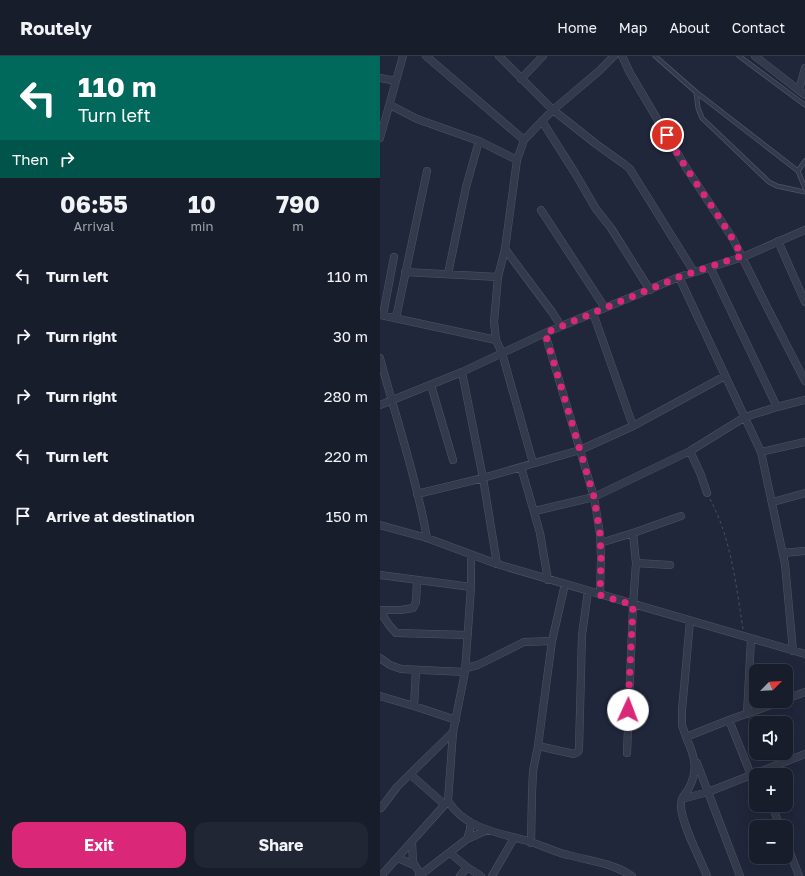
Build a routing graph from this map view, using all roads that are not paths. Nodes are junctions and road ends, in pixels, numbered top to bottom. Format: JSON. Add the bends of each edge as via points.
{"nodes":[{"id":1,"x":403,"y":56,"type":"edge"},
{"id":2,"x":426,"y":56,"type":"edge"},
{"id":3,"x":499,"y":56,"type":"edge"},
{"id":4,"x":543,"y":56,"type":"edge"},
{"id":5,"x":614,"y":56,"type":"edge"},
{"id":6,"x":622,"y":56,"type":"edge"},
{"id":7,"x":655,"y":56,"type":"edge"},
{"id":8,"x":739,"y":56,"type":"edge"},
{"id":9,"x":755,"y":56,"type":"edge"},
{"id":10,"x":805,"y":68,"type":"edge"},
{"id":11,"x":380,"y":78,"type":"edge"},
{"id":12,"x":521,"y":79,"type":"junction"},
{"id":13,"x":396,"y":81,"type":"junction"},
{"id":14,"x":799,"y":90,"type":"junction"},
{"id":15,"x":696,"y":92,"type":"junction"},
{"id":16,"x":805,"y":96,"type":"edge"},
{"id":17,"x":805,"y":105,"type":"edge"},
{"id":18,"x":389,"y":108,"type":"junction"},
{"id":19,"x":380,"y":110,"type":"edge"},
{"id":20,"x":553,"y":110,"type":"junction"},
{"id":21,"x":542,"y":121,"type":"junction"},
{"id":22,"x":380,"y":138,"type":"edge"},
{"id":23,"x":524,"y":140,"type":"junction"},
{"id":24,"x":479,"y":141,"type":"junction"},
{"id":25,"x":517,"y":160,"type":"junction"},
{"id":26,"x":805,"y":161,"type":"edge"},
{"id":27,"x":427,"y":170,"type":"dead end"},
{"id":28,"x":798,"y":171,"type":"junction"},
{"id":29,"x":805,"y":188,"type":"edge"},
{"id":30,"x":805,"y":192,"type":"edge"},
{"id":31,"x":541,"y":210,"type":"dead end"},
{"id":32,"x":805,"y":230,"type":"edge"},
{"id":33,"x":778,"y":241,"type":"junction"},
{"id":34,"x":505,"y":249,"type":"junction"},
{"id":35,"x":742,"y":256,"type":"junction"},
{"id":36,"x":394,"y":258,"type":"dead end"},
{"id":37,"x":710,"y":266,"type":"junction"},
{"id":38,"x":405,"y":272,"type":"junction"},
{"id":39,"x":694,"y":272,"type":"junction"},
{"id":40,"x":448,"y":274,"type":"junction"},
{"id":41,"x":498,"y":277,"type":"junction"},
{"id":42,"x":679,"y":277,"type":"junction"},
{"id":43,"x":650,"y":290,"type":"junction"},
{"id":44,"x":386,"y":298,"type":"junction"},
{"id":45,"x":399,"y":301,"type":"junction"},
{"id":46,"x":805,"y":302,"type":"edge"},
{"id":47,"x":605,"y":308,"type":"junction"},
{"id":48,"x":593,"y":313,"type":"junction"},
{"id":49,"x":382,"y":315,"type":"edge"},
{"id":50,"x":396,"y":318,"type":"junction"},
{"id":51,"x":561,"y":326,"type":"junction"},
{"id":52,"x":545,"y":333,"type":"junction"},
{"id":53,"x":496,"y":340,"type":"junction"},
{"id":54,"x":502,"y":353,"type":"junction"},
{"id":55,"x":380,"y":358,"type":"edge"},
{"id":56,"x":462,"y":372,"type":"junction"},
{"id":57,"x":724,"y":376,"type":"junction"},
{"id":58,"x":805,"y":381,"type":"edge"},
{"id":59,"x":431,"y":385,"type":"junction"},
{"id":60,"x":393,"y":400,"type":"junction"},
{"id":61,"x":805,"y":400,"type":"edge"},
{"id":62,"x":380,"y":405,"type":"edge"},
{"id":63,"x":777,"y":407,"type":"junction"},
{"id":64,"x":745,"y":417,"type":"junction"},
{"id":65,"x":633,"y":426,"type":"junction"},
{"id":66,"x":805,"y":442,"type":"edge"},
{"id":67,"x":580,"y":450,"type":"junction"},
{"id":68,"x":690,"y":451,"type":"junction"},
{"id":69,"x":761,"y":452,"type":"junction"},
{"id":70,"x":453,"y":460,"type":"dead end"},
{"id":71,"x":533,"y":463,"type":"junction"},
{"id":72,"x":522,"y":467,"type":"junction"},
{"id":73,"x":483,"y":478,"type":"junction"},
{"id":74,"x":707,"y":493,"type":"road end"},
{"id":75,"x":805,"y":493,"type":"edge"},
{"id":76,"x":417,"y":494,"type":"junction"},
{"id":77,"x":594,"y":497,"type":"junction"},
{"id":78,"x":773,"y":502,"type":"junction"},
{"id":79,"x":534,"y":512,"type":"junction"},
{"id":80,"x":681,"y":516,"type":"dead end"},
{"id":81,"x":380,"y":525,"type":"edge"},
{"id":82,"x":633,"y":533,"type":"junction"},
{"id":83,"x":427,"y":538,"type":"junction"},
{"id":84,"x":600,"y":543,"type":"junction"},
{"id":85,"x":805,"y":551,"type":"edge"},
{"id":86,"x":783,"y":552,"type":"junction"},
{"id":87,"x":471,"y":556,"type":"junction"},
{"id":88,"x":636,"y":563,"type":"junction"},
{"id":89,"x":497,"y":564,"type":"junction"},
{"id":90,"x":670,"y":565,"type":"dead end"},
{"id":91,"x":380,"y":575,"type":"edge"},
{"id":92,"x":548,"y":580,"type":"junction"},
{"id":93,"x":418,"y":581,"type":"junction"},
{"id":94,"x":565,"y":584,"type":"junction"},
{"id":95,"x":471,"y":587,"type":"junction"},
{"id":96,"x":588,"y":592,"type":"junction"},
{"id":97,"x":600,"y":595,"type":"junction"},
{"id":98,"x":633,"y":605,"type":"junction"},
{"id":99,"x":380,"y":610,"type":"edge"},
{"id":100,"x":690,"y":621,"type":"junction"},
{"id":101,"x":468,"y":634,"type":"junction"},
{"id":102,"x":748,"y":638,"type":"junction"},
{"id":103,"x":552,"y":641,"type":"junction"},
{"id":104,"x":801,"y":652,"type":"edge"},
{"id":105,"x":380,"y":658,"type":"edge"},
{"id":106,"x":478,"y":665,"type":"junction"},
{"id":107,"x":416,"y":670,"type":"junction"},
{"id":108,"x":465,"y":670,"type":"junction"},
{"id":109,"x":464,"y":681,"type":"junction"},
{"id":110,"x":805,"y":692,"type":"edge"},
{"id":111,"x":380,"y":696,"type":"edge"},
{"id":112,"x":793,"y":696,"type":"edge"},
{"id":113,"x":414,"y":706,"type":"junction"},
{"id":114,"x":763,"y":708,"type":"edge"},
{"id":115,"x":747,"y":714,"type":"junction"},
{"id":116,"x":456,"y":720,"type":"junction"},
{"id":117,"x":729,"y":720,"type":"junction"},
{"id":118,"x":454,"y":732,"type":"junction"},
{"id":119,"x":686,"y":737,"type":"junction"},
{"id":120,"x":538,"y":746,"type":"junction"},
{"id":121,"x":627,"y":753,"type":"dead end"},
{"id":122,"x":693,"y":754,"type":"junction"},
{"id":123,"x":805,"y":754,"type":"edge"},
{"id":124,"x":773,"y":768,"type":"edge"},
{"id":125,"x":749,"y":770,"type":"edge"},
{"id":126,"x":411,"y":775,"type":"junction"},
{"id":127,"x":749,"y":776,"type":"edge"},
{"id":128,"x":708,"y":792,"type":"junction"},
{"id":129,"x":682,"y":799,"type":"junction"},
{"id":130,"x":446,"y":803,"type":"junction"},
{"id":131,"x":380,"y":809,"type":"edge"},
{"id":132,"x":470,"y":822,"type":"junction"},
{"id":133,"x":487,"y":830,"type":"junction"},
{"id":134,"x":514,"y":838,"type":"junction"},
{"id":135,"x":467,"y":839,"type":"junction"},
{"id":136,"x":412,"y":842,"type":"junction"},
{"id":137,"x":531,"y":842,"type":"junction"},
{"id":138,"x":450,"y":853,"type":"junction"},
{"id":139,"x":398,"y":858,"type":"junction"},
{"id":140,"x":793,"y":860,"type":"edge"},
{"id":141,"x":414,"y":865,"type":"junction"},
{"id":142,"x":467,"y":867,"type":"junction"},
{"id":143,"x":381,"y":873,"type":"edge"},
{"id":144,"x":420,"y":876,"type":"edge"},
{"id":145,"x":460,"y":876,"type":"edge"},
{"id":146,"x":481,"y":876,"type":"edge"},
{"id":147,"x":492,"y":876,"type":"edge"},
{"id":148,"x":632,"y":876,"type":"edge"},
{"id":149,"x":707,"y":876,"type":"edge"},
{"id":150,"x":740,"y":876,"type":"edge"},
{"id":151,"x":799,"y":876,"type":"edge"}],
"edges":[{"from":1,"to":13,"type":"street"},
{"from":2,"to":23,"type":"street"},
{"from":3,"to":12,"type":"street"},
{"from":4,"to":12,"type":"street"},
{"from":5,"to":20,"type":"street"},
{"from":6,"to":35,"type":"street","via":[[685,166]]},
{"from":7,"to":15,"type":"lane"},
{"from":8,"to":17,"type":"lane"},
{"from":9,"to":14,"type":"street"},
{"from":10,"to":14,"type":"street"},
{"from":11,"to":13,"type":"street"},
{"from":12,"to":20,"type":"street"},
{"from":13,"to":18,"type":"street"},
{"from":14,"to":16,"type":"street"},
{"from":15,"to":28,"type":"lane"},
{"from":15,"to":30,"type":"lane","via":[[702,118],[770,182]]},
{"from":18,"to":19,"type":"street"},
{"from":18,"to":22,"type":"street"},
{"from":18,"to":24,"type":"street"},
{"from":20,"to":21,"type":"street"},
{"from":20,"to":39,"type":"street","via":[[630,169]]},
{"from":21,"to":23,"type":"street"},
{"from":21,"to":43,"type":"street","via":[[596,210],[611,228]]},
{"from":23,"to":25,"type":"street"},
{"from":24,"to":25,"type":"street"},
{"from":24,"to":40,"type":"street","via":[[466,186]]},
{"from":25,"to":34,"type":"street"},
{"from":26,"to":28,"type":"lane"},
{"from":27,"to":38,"type":"street"},
{"from":28,"to":29,"type":"lane"},
{"from":31,"to":47,"type":"street"},
{"from":32,"to":33,"type":"street"},
{"from":33,"to":35,"type":"street"},
{"from":33,"to":46,"type":"street"},
{"from":34,"to":41,"type":"street"},
{"from":34,"to":51,"type":"street"},
{"from":35,"to":37,"type":"street"},
{"from":35,"to":58,"type":"street"},
{"from":36,"to":44,"type":"street"},
{"from":37,"to":39,"type":"street"},
{"from":37,"to":63,"type":"street"},
{"from":38,"to":40,"type":"street"},
{"from":38,"to":45,"type":"street"},
{"from":39,"to":42,"type":"street"},
{"from":40,"to":41,"type":"street"},
{"from":41,"to":53,"type":"street","via":[[494,322]]},
{"from":42,"to":43,"type":"street"},
{"from":42,"to":57,"type":"street"},
{"from":43,"to":47,"type":"street"},
{"from":44,"to":45,"type":"street"},
{"from":44,"to":49,"type":"street"},
{"from":45,"to":50,"type":"street"},
{"from":47,"to":48,"type":"street"},
{"from":48,"to":51,"type":"street"},
{"from":48,"to":65,"type":"street"},
{"from":49,"to":50,"type":"street"},
{"from":50,"to":53,"type":"street"},
{"from":51,"to":52,"type":"street"},
{"from":52,"to":54,"type":"street"},
{"from":52,"to":67,"type":"street"},
{"from":53,"to":54,"type":"street"},
{"from":54,"to":56,"type":"street"},
{"from":54,"to":71,"type":"street"},
{"from":55,"to":60,"type":"street"},
{"from":56,"to":59,"type":"street"},
{"from":56,"to":73,"type":"street"},
{"from":57,"to":64,"type":"street"},
{"from":57,"to":65,"type":"street"},
{"from":59,"to":60,"type":"street"},
{"from":59,"to":70,"type":"street"},
{"from":60,"to":62,"type":"street"},
{"from":60,"to":76,"type":"street"},
{"from":61,"to":63,"type":"street"},
{"from":63,"to":64,"type":"street"},
{"from":64,"to":68,"type":"street"},
{"from":64,"to":69,"type":"street"},
{"from":65,"to":67,"type":"street"},
{"from":66,"to":69,"type":"street"},
{"from":67,"to":71,"type":"street"},
{"from":67,"to":77,"type":"street"},
{"from":68,"to":74,"type":"street"},
{"from":68,"to":77,"type":"street"},
{"from":69,"to":78,"type":"street"},
{"from":71,"to":72,"type":"street"},
{"from":72,"to":73,"type":"street"},
{"from":72,"to":79,"type":"street"},
{"from":73,"to":76,"type":"street"},
{"from":73,"to":89,"type":"street"},
{"from":75,"to":78,"type":"street"},
{"from":76,"to":83,"type":"street"},
{"from":77,"to":79,"type":"street"},
{"from":77,"to":84,"type":"street"},
{"from":78,"to":86,"type":"street"},
{"from":79,"to":92,"type":"street"},
{"from":80,"to":82,"type":"street"},
{"from":81,"to":83,"type":"street"},
{"from":82,"to":84,"type":"street"},
{"from":82,"to":88,"type":"street"},
{"from":83,"to":87,"type":"street"},
{"from":84,"to":97,"type":"street"},
{"from":85,"to":86,"type":"street"},
{"from":86,"to":104,"type":"street"},
{"from":87,"to":89,"type":"street"},
{"from":87,"to":95,"type":"street"},
{"from":88,"to":90,"type":"street"},
{"from":88,"to":98,"type":"street"},
{"from":89,"to":92,"type":"street"},
{"from":91,"to":93,"type":"street"},
{"from":92,"to":94,"type":"street"},
{"from":93,"to":95,"type":"street"},
{"from":93,"to":99,"type":"street","via":[[413,608]]},
{"from":94,"to":96,"type":"street"},
{"from":94,"to":103,"type":"street"},
{"from":95,"to":101,"type":"street"},
{"from":96,"to":97,"type":"street"},
{"from":96,"to":120,"type":"street","via":[[582,635],[579,749],[574,754]]},
{"from":97,"to":98,"type":"street"},
{"from":98,"to":100,"type":"street"},
{"from":98,"to":121,"type":"street"},
{"from":99,"to":101,"type":"street","via":[[396,633]]},
{"from":100,"to":102,"type":"street"},
{"from":100,"to":119,"type":"street","via":[[682,710],[682,725]]},
{"from":101,"to":108,"type":"street"},
{"from":102,"to":104,"type":"street"},
{"from":102,"to":115,"type":"street"},
{"from":103,"to":106,"type":"street","via":[[524,642]]},
{"from":103,"to":120,"type":"street"},
{"from":105,"to":107,"type":"street","via":[[397,668]]},
{"from":106,"to":108,"type":"street"},
{"from":106,"to":109,"type":"street"},
{"from":107,"to":108,"type":"street"},
{"from":107,"to":113,"type":"street"},
{"from":108,"to":109,"type":"street"},
{"from":109,"to":116,"type":"street"},
{"from":110,"to":112,"type":"street"},
{"from":111,"to":113,"type":"street"},
{"from":113,"to":116,"type":"street"},
{"from":114,"to":115,"type":"street"},
{"from":115,"to":117,"type":"street"},
{"from":116,"to":118,"type":"street"},
{"from":117,"to":119,"type":"street"},
{"from":117,"to":125,"type":"street"},
{"from":118,"to":126,"type":"street"},
{"from":118,"to":130,"type":"street"},
{"from":119,"to":122,"type":"street"},
{"from":120,"to":137,"type":"street","via":[[533,771]]},
{"from":122,"to":128,"type":"street"},
{"from":122,"to":129,"type":"street","via":[[694,776]]},
{"from":123,"to":124,"type":"street"},
{"from":126,"to":130,"type":"street"},
{"from":126,"to":131,"type":"street","via":[[393,791]]},
{"from":127,"to":128,"type":"street"},
{"from":128,"to":129,"type":"street"},
{"from":128,"to":150,"type":"street"},
{"from":129,"to":149,"type":"street","via":[[681,808],[686,827]]},
{"from":130,"to":132,"type":"street"},
{"from":130,"to":136,"type":"street"},
{"from":132,"to":133,"type":"street"},
{"from":132,"to":135,"type":"street"},
{"from":133,"to":134,"type":"street"},
{"from":133,"to":135,"type":"street"},
{"from":134,"to":137,"type":"street"},
{"from":134,"to":147,"type":"street"},
{"from":135,"to":138,"type":"street"},
{"from":136,"to":139,"type":"street"},
{"from":136,"to":141,"type":"street"},
{"from":137,"to":148,"type":"street","via":[[618,868]]},
{"from":138,"to":142,"type":"street"},
{"from":138,"to":144,"type":"street"},
{"from":139,"to":141,"type":"street"},
{"from":139,"to":143,"type":"street"},
{"from":140,"to":151,"type":"street"},
{"from":141,"to":144,"type":"street"},
{"from":142,"to":145,"type":"street"},
{"from":142,"to":146,"type":"street"}]}
